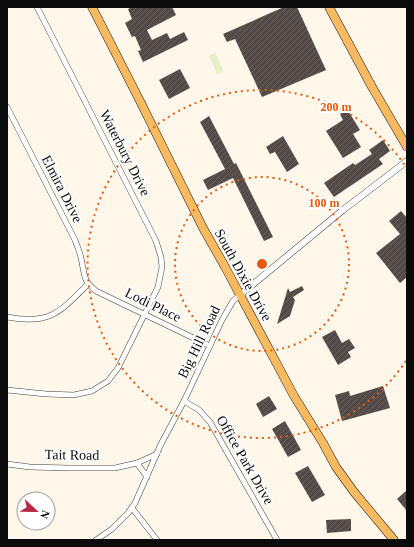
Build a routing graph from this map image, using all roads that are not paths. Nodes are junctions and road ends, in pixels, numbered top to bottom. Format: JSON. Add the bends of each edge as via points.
{"nodes":[{"id":1,"x":37,"y":7,"type":"edge"},
{"id":2,"x":92,"y":7,"type":"edge"},
{"id":3,"x":329,"y":7,"type":"edge"},
{"id":4,"x":7,"y":107,"type":"edge"},
{"id":5,"x":407,"y":147,"type":"edge"},
{"id":6,"x":407,"y":161,"type":"edge"},
{"id":7,"x":88,"y":284,"type":"junction"},
{"id":8,"x":240,"y":296,"type":"junction"},
{"id":9,"x":144,"y":314,"type":"junction"},
{"id":10,"x":7,"y":317,"type":"edge"},
{"id":11,"x":210,"y":346,"type":"junction"},
{"id":12,"x":7,"y":390,"type":"edge"},
{"id":13,"x":184,"y":401,"type":"junction"},
{"id":14,"x":157,"y":454,"type":"junction"},
{"id":15,"x":136,"y":463,"type":"junction"},
{"id":16,"x":7,"y":464,"type":"edge"},
{"id":17,"x":147,"y":477,"type":"junction"},
{"id":18,"x":132,"y":508,"type":"junction"},
{"id":19,"x":391,"y":539,"type":"edge"},
{"id":20,"x":96,"y":540,"type":"edge"},
{"id":21,"x":157,"y":540,"type":"edge"},
{"id":22,"x":277,"y":540,"type":"edge"}],
"edges":[{"from":1,"to":9,"type":"street","name":"Waterbury Drive","via":[[159,249],[161,278]]},
{"from":2,"to":8,"type":"main road","name":"South Dixie Drive"},
{"from":3,"to":5,"type":"main road"},
{"from":4,"to":7,"type":"street","name":"Elmira Drive","via":[[75,240]]},
{"from":6,"to":8,"type":"street","name":"Big Hill Road","via":[[343,210]]},
{"from":7,"to":9,"type":"street","name":"Lodi Place","via":[[96,291]]},
{"from":7,"to":10,"type":"street","via":[[53,315],[37,320]]},
{"from":8,"to":11,"type":"street","name":"Big Hill Road","via":[[233,301]]},
{"from":8,"to":19,"type":"main road","name":"South Dixie Drive","via":[[290,390],[336,467]]},
{"from":9,"to":11,"type":"street","name":"Lodi Place"},
{"from":9,"to":12,"type":"street","name":"Waterbury Drive","via":[[118,368],[100,387],[74,395]]},
{"from":11,"to":13,"type":"street","name":"Big Hill Road"},
{"from":13,"to":14,"type":"street","name":"Big Hill Road"},
{"from":13,"to":22,"type":"street","name":"Office Park Drive","via":[[210,422]]},
{"from":14,"to":15,"type":"street","name":"Tait Road"},
{"from":14,"to":17,"type":"street","name":"Big Hill Road"},
{"from":15,"to":16,"type":"street","name":"Tait Road","via":[[115,468],[30,467]]},
{"from":15,"to":17,"type":"street"},
{"from":17,"to":18,"type":"street","name":"Big Hill Road"},
{"from":18,"to":20,"type":"street","name":"Big Hill Road","via":[[112,529]]},
{"from":18,"to":21,"type":"street"}]}
